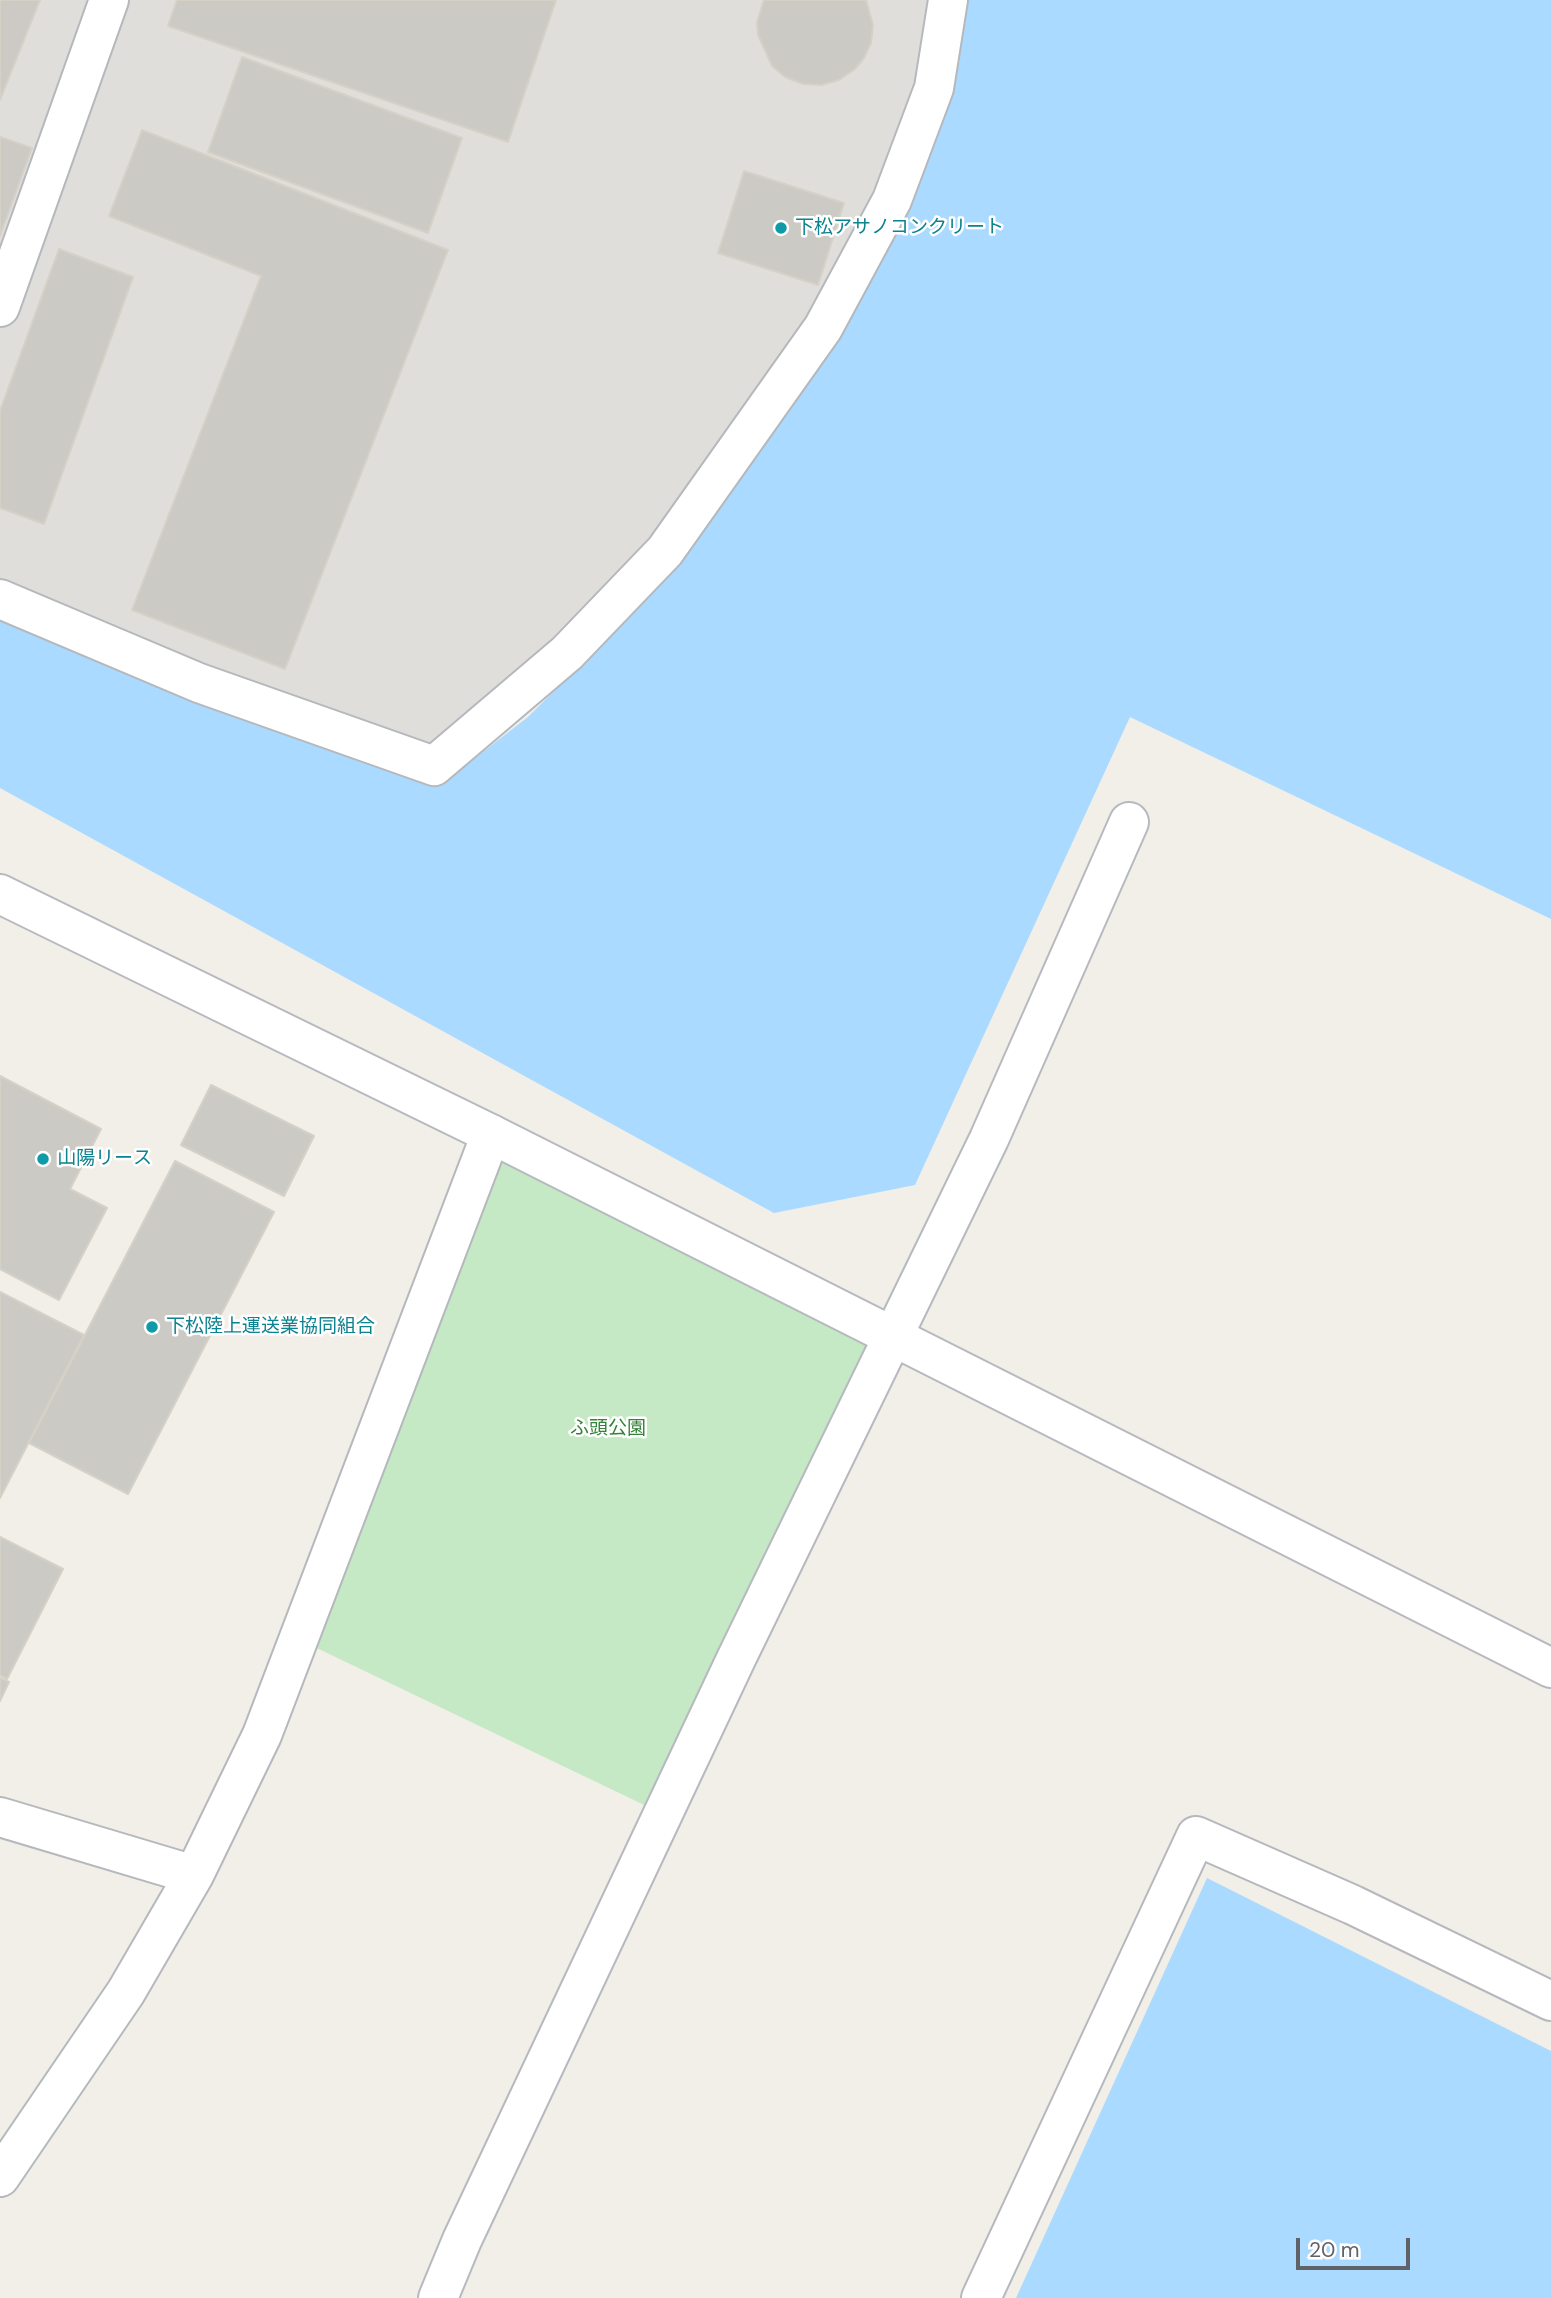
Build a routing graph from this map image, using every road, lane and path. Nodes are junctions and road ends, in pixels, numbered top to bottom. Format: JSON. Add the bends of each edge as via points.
{"nodes":[{"id":1,"x":109,"y":0,"type":"edge"},
{"id":2,"x":947,"y":0,"type":"edge"},
{"id":3,"x":0,"y":307,"type":"edge"},
{"id":4,"x":0,"y":599,"type":"edge"},
{"id":5,"x":1129,"y":822,"type":"dead end"},
{"id":6,"x":0,"y":894,"type":"edge"},
{"id":7,"x":491,"y":1134,"type":"junction"},
{"id":8,"x":891,"y":1337,"type":"junction"},
{"id":9,"x":1551,"y":1668,"type":"edge"},
{"id":10,"x":0,"y":1817,"type":"edge"},
{"id":11,"x":194,"y":1875,"type":"junction"},
{"id":12,"x":1551,"y":2001,"type":"edge"},
{"id":13,"x":0,"y":2177,"type":"edge"},
{"id":14,"x":438,"y":2298,"type":"edge"},
{"id":15,"x":981,"y":2298,"type":"edge"}],
"edges":[{"from":1,"to":3,"type":"street"},
{"from":2,"to":4,"type":"street","via":[[934,88],[896,188],[823,328],[665,551],[567,653],[434,766],[199,683]]},
{"from":5,"to":8,"type":"street","via":[[989,1139]]},
{"from":6,"to":7,"type":"street"},
{"from":7,"to":8,"type":"street"},
{"from":7,"to":11,"type":"street","via":[[262,1735]]},
{"from":8,"to":9,"type":"street"},
{"from":8,"to":14,"type":"street"},
{"from":10,"to":11,"type":"street"},
{"from":11,"to":13,"type":"street","via":[[126,1992]]},
{"from":12,"to":15,"type":"street","via":[[1353,1905],[1196,1836]]}]}
